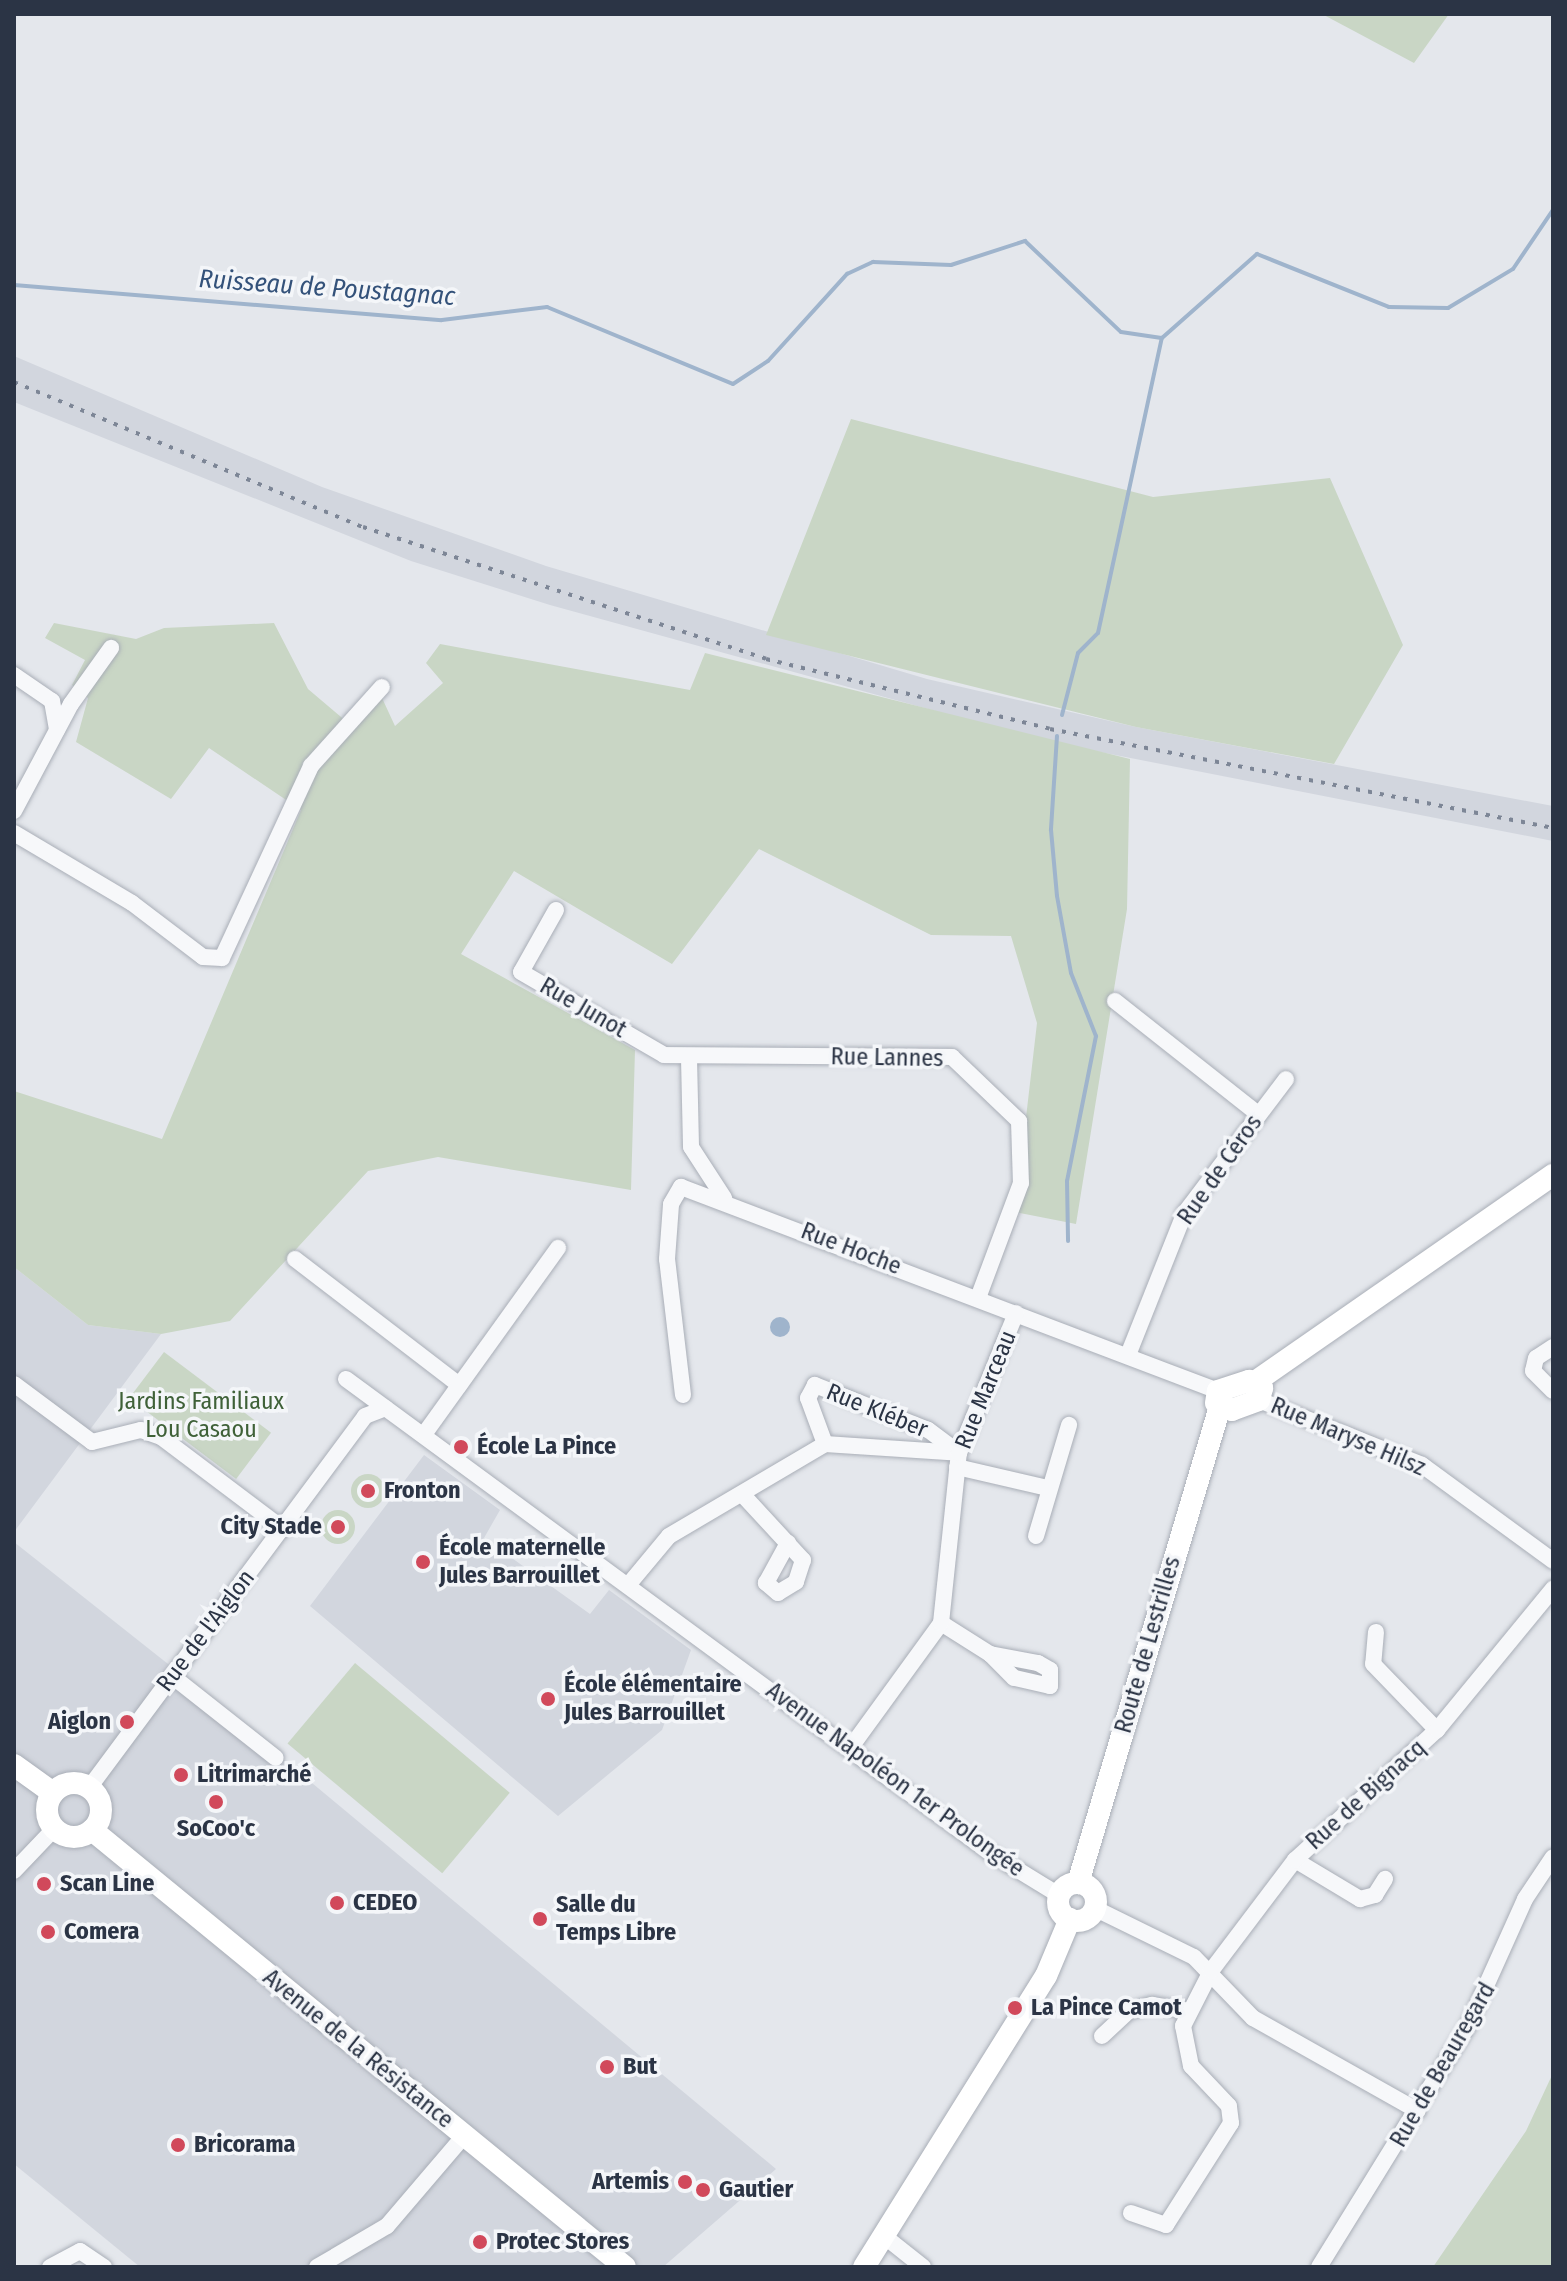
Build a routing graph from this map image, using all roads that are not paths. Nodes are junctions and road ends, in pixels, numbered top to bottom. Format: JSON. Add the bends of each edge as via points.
{"nodes":[{"id":1,"x":111,"y":648,"type":"dead end"},
{"id":2,"x":14,"y":675,"type":"edge"},
{"id":3,"x":382,"y":687,"type":"dead end"},
{"id":4,"x":57,"y":732,"type":"junction"},
{"id":5,"x":14,"y":811,"type":"edge"},
{"id":6,"x":14,"y":833,"type":"edge"},
{"id":7,"x":556,"y":910,"type":"dead end"},
{"id":8,"x":1115,"y":1001,"type":"dead end"},
{"id":9,"x":664,"y":1055,"type":"joint"},
{"id":10,"x":689,"y":1058,"type":"junction"},
{"id":11,"x":1286,"y":1079,"type":"dead end"},
{"id":12,"x":1258,"y":1114,"type":"junction"},
{"id":13,"x":1553,"y":1175,"type":"edge"},
{"id":14,"x":725,"y":1200,"type":"junction"},
{"id":15,"x":558,"y":1248,"type":"dead end"},
{"id":16,"x":295,"y":1259,"type":"dead end"},
{"id":17,"x":978,"y":1298,"type":"junction"},
{"id":18,"x":1016,"y":1313,"type":"junction"},
{"id":19,"x":1553,"y":1347,"type":"edge"},
{"id":20,"x":1128,"y":1355,"type":"junction"},
{"id":21,"x":346,"y":1379,"type":"dead end"},
{"id":22,"x":14,"y":1384,"type":"edge"},
{"id":23,"x":459,"y":1385,"type":"junction"},
{"id":24,"x":1257,"y":1391,"type":"junction"},
{"id":25,"x":1553,"y":1391,"type":"edge"},
{"id":26,"x":683,"y":1395,"type":"dead end"},
{"id":27,"x":1219,"y":1399,"type":"junction"},
{"id":28,"x":386,"y":1408,"type":"junction"},
{"id":29,"x":1069,"y":1425,"type":"dead end"},
{"id":30,"x":425,"y":1433,"type":"junction"},
{"id":31,"x":825,"y":1444,"type":"junction"},
{"id":32,"x":958,"y":1460,"type":"junction"},
{"id":33,"x":1048,"y":1488,"type":"junction"},
{"id":34,"x":742,"y":1494,"type":"junction"},
{"id":35,"x":283,"y":1529,"type":"junction"},
{"id":36,"x":1036,"y":1536,"type":"dead end"},
{"id":37,"x":788,"y":1543,"type":"dead end"},
{"id":38,"x":1553,"y":1561,"type":"edge"},
{"id":39,"x":629,"y":1584,"type":"junction"},
{"id":40,"x":1553,"y":1589,"type":"edge"},
{"id":41,"x":941,"y":1623,"type":"junction"},
{"id":42,"x":1376,"y":1632,"type":"dead end"},
{"id":43,"x":990,"y":1654,"type":"dead end"},
{"id":44,"x":172,"y":1676,"type":"junction"},
{"id":45,"x":1437,"y":1730,"type":"junction"},
{"id":46,"x":851,"y":1747,"type":"junction"},
{"id":47,"x":276,"y":1758,"type":"dead end"},
{"id":48,"x":14,"y":1765,"type":"edge"},
{"id":49,"x":89,"y":1788,"type":"junction"},
{"id":50,"x":53,"y":1793,"type":"junction"},
{"id":51,"x":54,"y":1829,"type":"junction"},
{"id":52,"x":92,"y":1830,"type":"junction"},
{"id":53,"x":1553,"y":1857,"type":"edge"},
{"id":54,"x":1295,"y":1860,"type":"junction"},
{"id":55,"x":14,"y":1871,"type":"edge"},
{"id":56,"x":1385,"y":1879,"type":"dead end"},
{"id":57,"x":1069,"y":1889,"type":"junction"},
{"id":58,"x":1094,"y":1908,"type":"junction"},
{"id":59,"x":1070,"y":1919,"type":"junction"},
{"id":60,"x":1211,"y":1971,"type":"junction"},
{"id":61,"x":1185,"y":2010,"type":"junction"},
{"id":62,"x":1102,"y":2036,"type":"dead end"},
{"id":63,"x":1418,"y":2111,"type":"junction"},
{"id":64,"x":464,"y":2136,"type":"junction"},
{"id":65,"x":1131,"y":2213,"type":"dead end"},
{"id":66,"x":884,"y":2236,"type":"junction"},
{"id":67,"x":50,"y":2267,"type":"edge"},
{"id":68,"x":104,"y":2267,"type":"edge"},
{"id":69,"x":317,"y":2267,"type":"edge"},
{"id":70,"x":625,"y":2267,"type":"edge"},
{"id":71,"x":864,"y":2267,"type":"edge"},
{"id":72,"x":923,"y":2267,"type":"edge"},
{"id":73,"x":1319,"y":2267,"type":"edge"}],
"edges":[{"from":1,"to":4,"type":"street"},
{"from":2,"to":4,"type":"street","via":[[52,701]]},
{"from":3,"to":6,"type":"street","via":[[311,766],[232,946],[214,961]]},
{"from":4,"to":5,"type":"street"},
{"from":7,"to":9,"type":"street","name":"Rue Junot","via":[[521,972]]},
{"from":8,"to":12,"type":"street"},
{"from":9,"to":10,"type":"street","name":"Rue Lannes"},
{"from":10,"to":14,"type":"street","via":[[691,1147]]},
{"from":10,"to":17,"type":"street","name":"Rue Lannes","via":[[952,1057],[1019,1121],[1021,1183]]},
{"from":11,"to":12,"type":"street","name":"Rue de Céros"},
{"from":12,"to":20,"type":"street","name":"Rue de Céros","via":[[1184,1214]]},
{"from":13,"to":24,"type":"street"},
{"from":14,"to":17,"type":"street","name":"Rue Hoche"},
{"from":14,"to":26,"type":"street","name":"Rue Hoche","via":[[681,1187],[671,1204],[667,1263]]},
{"from":15,"to":23,"type":"street"},
{"from":16,"to":23,"type":"street"},
{"from":17,"to":18,"type":"street","name":"Rue Hoche"},
{"from":18,"to":20,"type":"street","name":"Rue Hoche"},
{"from":18,"to":32,"type":"street","name":"Rue Marceau"},
{"from":19,"to":25,"type":"street","via":[[1536,1358],[1533,1371]]},
{"from":20,"to":27,"type":"street","name":"Rue Hoche"},
{"from":21,"to":28,"type":"street","name":"Avenue Napoléon 1er Prolongée"},
{"from":22,"to":35,"type":"street","via":[[92,1442],[141,1430],[161,1437]]},
{"from":23,"to":30,"type":"street"},
{"from":24,"to":27,"type":"street"},
{"from":24,"to":38,"type":"street","name":"Rue Maryse Hilsz","via":[[1422,1465]]},
{"from":27,"to":57,"type":"street","name":"Route de Lestrilles"},
{"from":28,"to":30,"type":"street","name":"Avenue Napoléon 1er Prolongée"},
{"from":28,"to":35,"type":"street","name":"Rue de l'Aiglon","via":[[365,1416]]},
{"from":29,"to":33,"type":"street"},
{"from":30,"to":39,"type":"street","name":"Avenue Napoléon 1er Prolongée"},
{"from":31,"to":32,"type":"street","name":"Rue Kléber"},
{"from":31,"to":32,"type":"street","name":"Rue Kléber","via":[[808,1398],[815,1385],[928,1430]]},
{"from":31,"to":34,"type":"street","name":"Rue Kléber"},
{"from":32,"to":33,"type":"street","name":"Rue Marceau"},
{"from":32,"to":41,"type":"street","name":"Rue Marceau"},
{"from":33,"to":36,"type":"street"},
{"from":34,"to":37,"type":"street"},
{"from":34,"to":39,"type":"street","name":"Rue Kléber","via":[[669,1536]]},
{"from":35,"to":44,"type":"street","name":"Rue de l'Aiglon"},
{"from":39,"to":46,"type":"street","name":"Avenue Napoléon 1er Prolongée"},
{"from":40,"to":45,"type":"street","name":"Rue de Bignacq"},
{"from":41,"to":43,"type":"street"},
{"from":41,"to":46,"type":"street"},
{"from":42,"to":45,"type":"street","name":"Rue de Bignacq","via":[[1373,1664]]},
{"from":44,"to":47,"type":"street"},
{"from":44,"to":49,"type":"street","name":"Rue de l'Aiglon"},
{"from":45,"to":54,"type":"street","name":"Rue de Bignacq"},
{"from":46,"to":57,"type":"street","name":"Avenue Napoléon 1er Prolongée"},
{"from":48,"to":50,"type":"street"},
{"from":49,"to":50,"type":"street","via":[[66,1784]]},
{"from":49,"to":52,"type":"street","via":[[101,1809]]},
{"from":50,"to":51,"type":"street","via":[[47,1811]]},
{"from":51,"to":52,"type":"street","via":[[72,1837]]},
{"from":51,"to":55,"type":"street"},
{"from":52,"to":64,"type":"street","name":"Avenue de la Résistance"},
{"from":53,"to":63,"type":"street","name":"Rue de Beauregard","via":[[1525,1899],[1492,1984]]},
{"from":54,"to":56,"type":"street","name":"Rue de Bignacq","via":[[1360,1899],[1375,1895]]},
{"from":54,"to":60,"type":"street","name":"Rue de Bignacq"},
{"from":57,"to":58,"type":"street","via":[[1094,1895]]},
{"from":57,"to":59,"type":"street"},
{"from":58,"to":59,"type":"street"},
{"from":58,"to":60,"type":"street"},
{"from":59,"to":66,"type":"street","via":[[1046,1976]]},
{"from":60,"to":61,"type":"street","name":"Rue de Bignacq"},
{"from":60,"to":63,"type":"street","via":[[1253,2018]]},
{"from":61,"to":62,"type":"street","via":[[1152,2005],[1129,2011]]},
{"from":61,"to":65,"type":"street","via":[[1191,2066],[1229,2106],[1231,2123],[1166,2225]]},
{"from":63,"to":73,"type":"street","name":"Rue de Beauregard"},
{"from":64,"to":69,"type":"street","via":[[387,2226]]},
{"from":64,"to":70,"type":"street","name":"Avenue de la Résistance"},
{"from":66,"to":71,"type":"street"},
{"from":66,"to":72,"type":"street"},
{"from":67,"to":68,"type":"street","via":[[80,2251]]}]}
